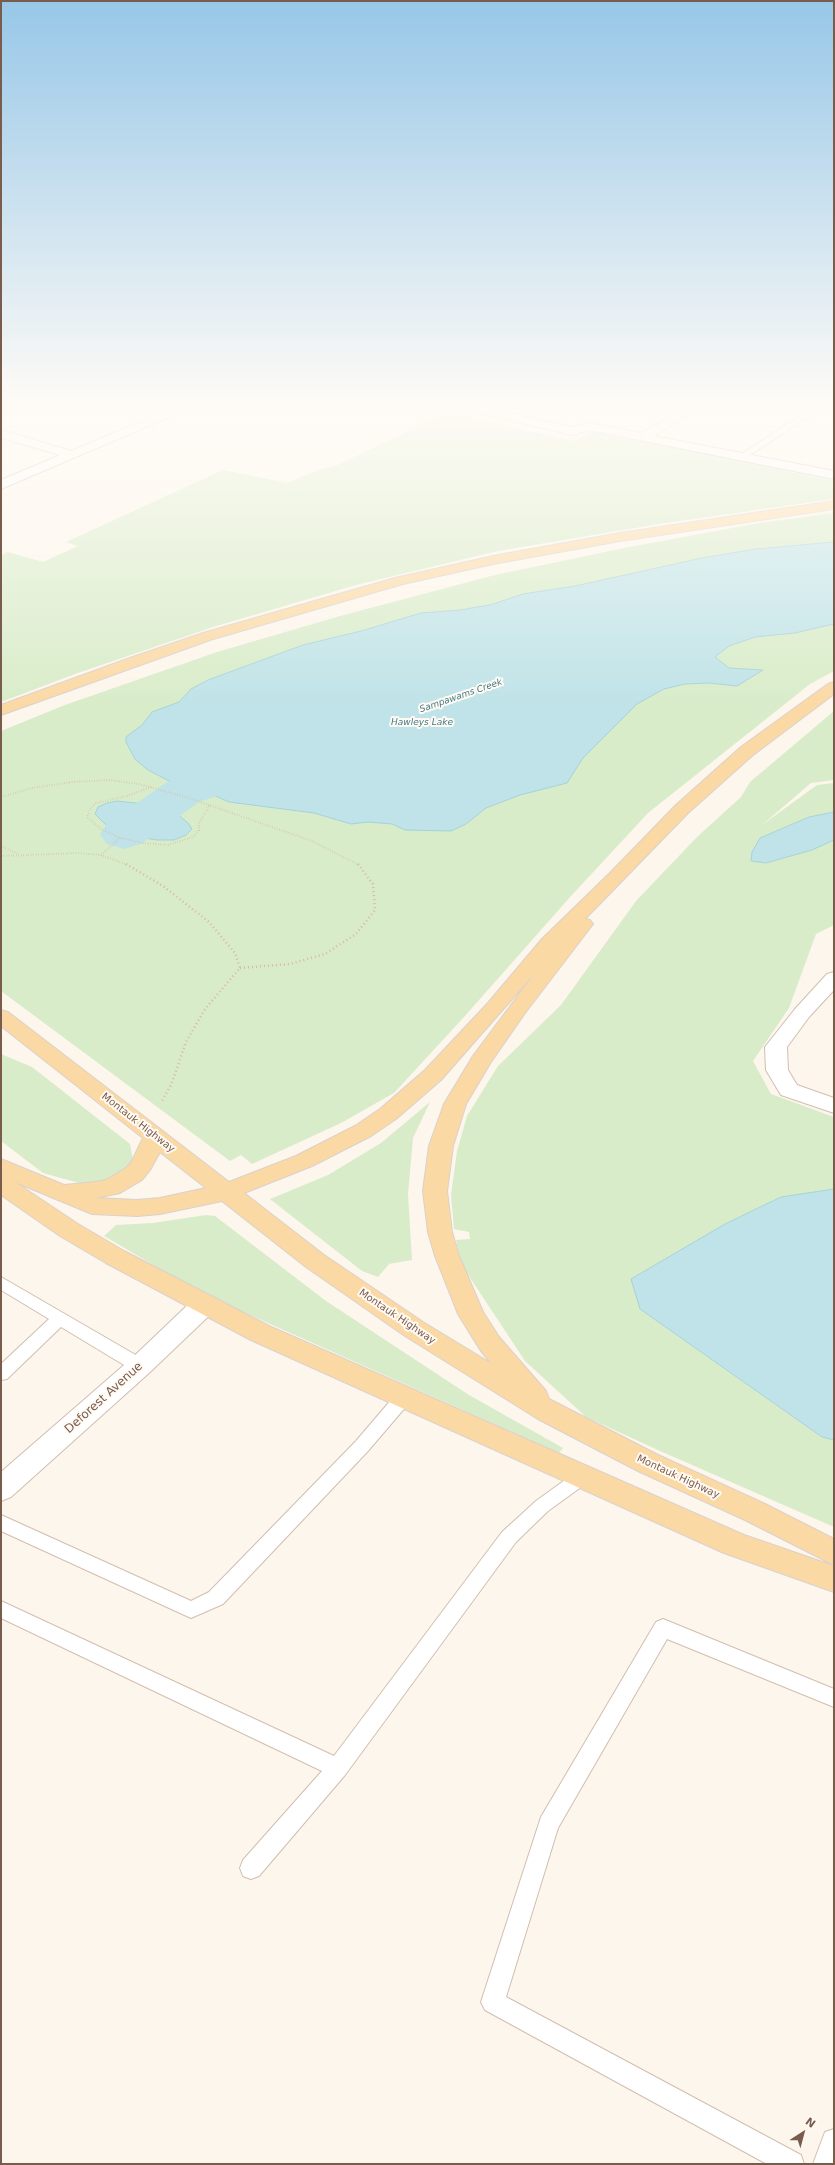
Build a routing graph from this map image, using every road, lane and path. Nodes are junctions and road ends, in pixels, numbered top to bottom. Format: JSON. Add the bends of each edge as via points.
{"nodes":[{"id":1,"x":827,"y":506,"type":"edge"},
{"id":2,"x":707,"y":524,"type":"junction"},
{"id":3,"x":834,"y":687,"type":"edge"},
{"id":4,"x":1,"y":710,"type":"edge"},
{"id":5,"x":1,"y":723,"type":"edge"},
{"id":6,"x":151,"y":787,"type":"junction"},
{"id":7,"x":1,"y":797,"type":"edge"},
{"id":8,"x":210,"y":805,"type":"junction"},
{"id":9,"x":120,"y":838,"type":"junction"},
{"id":10,"x":1,"y":846,"type":"edge"},
{"id":11,"x":20,"y":855,"type":"junction"},
{"id":12,"x":101,"y":855,"type":"junction"},
{"id":13,"x":1,"y":856,"type":"edge"},
{"id":14,"x":618,"y":876,"type":"junction"},
{"id":15,"x":240,"y":968,"type":"junction"},
{"id":16,"x":834,"y":978,"type":"edge"},
{"id":17,"x":1,"y":1016,"type":"edge"},
{"id":18,"x":162,"y":1101,"type":"dead end"},
{"id":19,"x":834,"y":1106,"type":"edge"},
{"id":20,"x":154,"y":1137,"type":"junction"},
{"id":21,"x":1,"y":1167,"type":"edge"},
{"id":22,"x":1,"y":1184,"type":"edge"},
{"id":23,"x":56,"y":1192,"type":"junction"},
{"id":24,"x":225,"y":1192,"type":"junction"},
{"id":25,"x":1,"y":1283,"type":"edge"},
{"id":26,"x":204,"y":1305,"type":"junction"},
{"id":27,"x":60,"y":1318,"type":"junction"},
{"id":28,"x":140,"y":1366,"type":"junction"},
{"id":29,"x":1,"y":1374,"type":"edge"},
{"id":30,"x":403,"y":1398,"type":"junction"},
{"id":31,"x":548,"y":1412,"type":"junction"},
{"id":32,"x":582,"y":1477,"type":"junction"},
{"id":33,"x":1,"y":1489,"type":"edge"},
{"id":34,"x":1,"y":1523,"type":"edge"},
{"id":35,"x":834,"y":1553,"type":"edge"},
{"id":36,"x":834,"y":1579,"type":"edge"},
{"id":37,"x":1,"y":1609,"type":"edge"},
{"id":38,"x":834,"y":1698,"type":"edge"},
{"id":39,"x":338,"y":1768,"type":"junction"},
{"id":40,"x":251,"y":1868,"type":"dead end"},
{"id":41,"x":834,"y":2141,"type":"edge"},
{"id":42,"x":792,"y":2164,"type":"edge"},
{"id":43,"x":825,"y":2164,"type":"edge"}],
"edges":[{"from":1,"to":2,"type":"main road"},
{"from":2,"to":4,"type":"main road","via":[[512,556],[369,588],[192,641]]},
{"from":2,"to":5,"type":"main road","via":[[565,552],[331,610],[139,671]]},
{"from":3,"to":14,"type":"main road","via":[[768,734],[725,770],[682,809]]},
{"from":6,"to":7,"type":"path","via":[[109,780],[72,782],[32,788]]},
{"from":6,"to":8,"type":"path"},
{"from":6,"to":9,"type":"path","via":[[96,803],[90,809],[87,817],[94,824]]},
{"from":8,"to":9,"type":"path","via":[[199,822],[199,830],[184,841],[168,844],[143,843]]},
{"from":8,"to":15,"type":"path","via":[[312,841],[358,864],[373,884],[375,910],[356,934],[325,954],[290,964]]},
{"from":9,"to":12,"type":"path"},
{"from":10,"to":11,"type":"path"},
{"from":11,"to":12,"type":"path"},
{"from":11,"to":13,"type":"path"},
{"from":12,"to":15,"type":"path","via":[[125,863],[163,886],[209,922],[235,952]]},
{"from":14,"to":24,"type":"main road","via":[[549,943],[442,1066],[388,1114],[329,1149]]},
{"from":14,"to":31,"type":"main road","via":[[517,1010],[455,1104],[441,1146],[435,1191],[440,1232],[455,1280],[471,1314],[490,1344]]},
{"from":15,"to":18,"type":"path","via":[[197,1022]]},
{"from":16,"to":19,"type":"street","via":[[776,1047],[777,1070],[789,1090]]},
{"from":17,"to":20,"type":"main road","name":"Montauk Highway"},
{"from":20,"to":23,"type":"main road","via":[[142,1165],[124,1181],[112,1187],[96,1190]]},
{"from":20,"to":24,"type":"main road","name":"Montauk Highway"},
{"from":21,"to":23,"type":"main road"},
{"from":22,"to":26,"type":"main road","via":[[69,1230]]},
{"from":23,"to":24,"type":"main road","via":[[92,1206],[137,1208],[181,1203]]},
{"from":24,"to":31,"type":"main road","name":"Montauk Highway","via":[[374,1303],[461,1360]]},
{"from":25,"to":27,"type":"lane"},
{"from":26,"to":28,"type":"street","name":"Deforest Avenue"},
{"from":26,"to":30,"type":"main road"},
{"from":27,"to":28,"type":"lane"},
{"from":27,"to":29,"type":"lane"},
{"from":28,"to":33,"type":"street","name":"Deforest Avenue"},
{"from":30,"to":32,"type":"main road"},
{"from":30,"to":34,"type":"lane","via":[[362,1446],[216,1598],[191,1610]]},
{"from":31,"to":35,"type":"main road","name":"Montauk Highway","via":[[648,1464],[755,1512]]},
{"from":32,"to":36,"type":"main road","via":[[734,1544]]},
{"from":32,"to":39,"type":"lane","via":[[542,1506],[509,1538]]},
{"from":37,"to":39,"type":"lane"},
{"from":38,"to":42,"type":"lane","via":[[663,1628],[549,1824],[493,2002]]},
{"from":39,"to":40,"type":"lane"},
{"from":41,"to":43,"type":"lane"}]}
